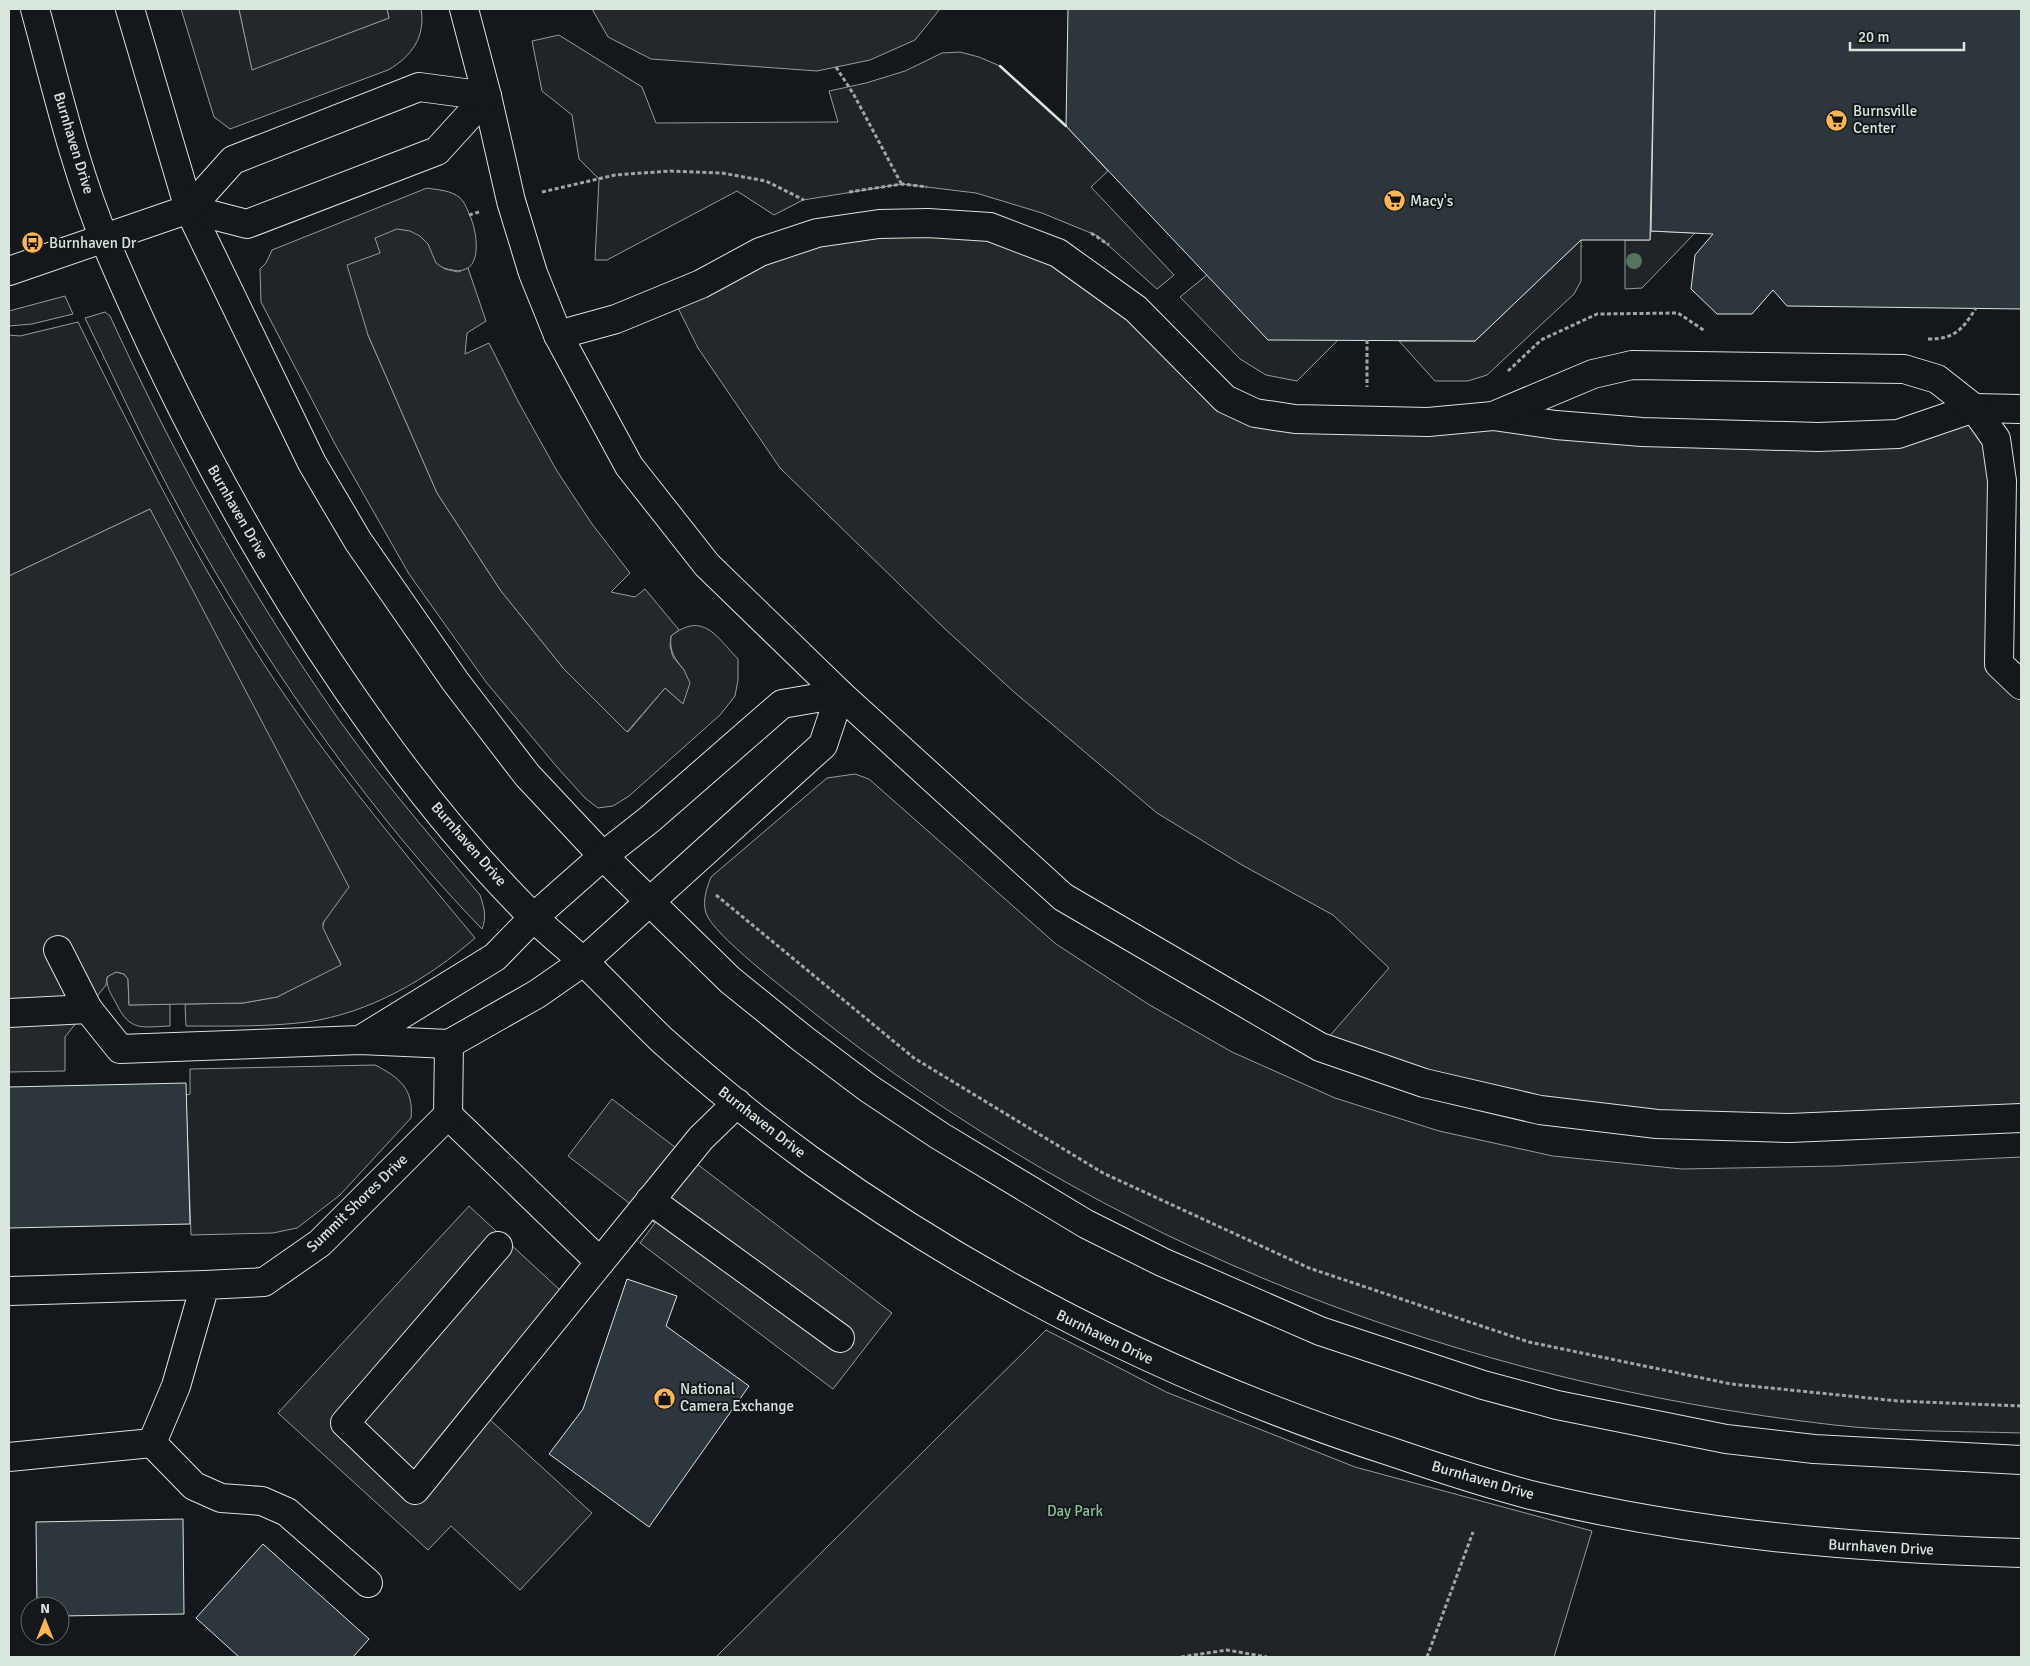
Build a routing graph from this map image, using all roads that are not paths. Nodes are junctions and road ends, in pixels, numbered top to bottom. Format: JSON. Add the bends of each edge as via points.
{"nodes":[{"id":1,"x":35,"y":9,"type":"edge"},
{"id":2,"x":130,"y":9,"type":"edge"},
{"id":3,"x":464,"y":9,"type":"edge"},
{"id":4,"x":487,"y":96,"type":"junction"},
{"id":5,"x":189,"y":208,"type":"junction"},
{"id":6,"x":104,"y":238,"type":"junction"},
{"id":7,"x":9,"y":271,"type":"edge"},
{"id":8,"x":558,"y":335,"type":"junction"},
{"id":9,"x":1974,"y":408,"type":"junction"},
{"id":10,"x":2021,"y":409,"type":"edge"},
{"id":11,"x":1493,"y":416,"type":"junction"},
{"id":12,"x":2021,"y":685,"type":"edge"},
{"id":13,"x":840,"y":694,"type":"junction"},
{"id":14,"x":603,"y":856,"type":"junction"},
{"id":15,"x":650,"y":901,"type":"junction"},
{"id":16,"x":534,"y":917,"type":"junction"},
{"id":17,"x":58,"y":950,"type":"dead end"},
{"id":18,"x":583,"y":962,"type":"junction"},
{"id":19,"x":88,"y":1010,"type":"junction"},
{"id":20,"x":9,"y":1013,"type":"edge"},
{"id":21,"x":360,"y":1040,"type":"junction"},
{"id":22,"x":449,"y":1044,"type":"junction"},
{"id":23,"x":737,"y":1103,"type":"junction"},
{"id":24,"x":448,"y":1115,"type":"junction"},
{"id":25,"x":2021,"y":1118,"type":"edge"},
{"id":26,"x":650,"y":1200,"type":"junction"},
{"id":27,"x":498,"y":1246,"type":"dead end"},
{"id":28,"x":600,"y":1262,"type":"junction"},
{"id":29,"x":205,"y":1286,"type":"junction"},
{"id":30,"x":9,"y":1291,"type":"edge"},
{"id":31,"x":840,"y":1338,"type":"dead end"},
{"id":32,"x":152,"y":1443,"type":"junction"},
{"id":33,"x":9,"y":1457,"type":"edge"},
{"id":34,"x":2021,"y":1460,"type":"edge"},
{"id":35,"x":2021,"y":1553,"type":"edge"},
{"id":36,"x":368,"y":1583,"type":"dead end"}],
"edges":[{"from":1,"to":6,"type":"street","name":"Burnhaven Drive","via":[[65,119]]},
{"from":2,"to":5,"type":"street"},
{"from":3,"to":4,"type":"street"},
{"from":4,"to":5,"type":"street","via":[[419,87],[233,160]]},
{"from":4,"to":5,"type":"street","via":[[437,151],[248,224]]},
{"from":4,"to":8,"type":"street","via":[[511,201],[533,274]]},
{"from":5,"to":6,"type":"street"},
{"from":5,"to":14,"type":"street","via":[[312,462],[358,541],[455,681],[527,775]]},
{"from":6,"to":7,"type":"street"},
{"from":6,"to":16,"type":"street","name":"Burnhaven Drive","via":[[187,422],[281,588],[377,732],[456,832]]},
{"from":8,"to":11,"type":"street","via":[[616,320],[701,284],[760,252],[817,233],[879,224],[990,227],[1058,253],[1136,309],[1225,399],[1255,413],[1295,419],[1428,422]]},
{"from":8,"to":13,"type":"street","via":[[629,466],[707,565]]},
{"from":9,"to":10,"type":"street"},
{"from":9,"to":11,"type":"street","via":[[1898,434],[1818,437],[1642,432]]},
{"from":9,"to":11,"type":"street","via":[[1937,379],[1904,369],[1632,366],[1594,374]]},
{"from":9,"to":12,"type":"street","via":[[1996,438],[2002,481],[1999,664]]},
{"from":13,"to":14,"type":"street","via":[[782,704]]},
{"from":13,"to":15,"type":"street","via":[[823,745]]},
{"from":13,"to":25,"type":"street","via":[[1063,897],[1329,1050],[1424,1083],[1531,1108],[1657,1124],[1790,1128]]},
{"from":14,"to":15,"type":"street"},
{"from":14,"to":16,"type":"street"},
{"from":15,"to":18,"type":"street"},
{"from":15,"to":34,"type":"street","via":[[730,980],[868,1088],[940,1136],[1086,1224],[1162,1262],[1320,1332],[1493,1388],[1557,1405],[1699,1434],[1814,1449]]},
{"from":16,"to":18,"type":"street","name":"Burnhaven Drive"},
{"from":16,"to":21,"type":"street","via":[[495,956]]},
{"from":17,"to":19,"type":"street"},
{"from":18,"to":22,"type":"street","via":[[537,994]]},
{"from":18,"to":23,"type":"street","name":"Burnhaven Drive","via":[[664,1041]]},
{"from":19,"to":20,"type":"street"},
{"from":19,"to":21,"type":"street","via":[[120,1048]]},
{"from":21,"to":22,"type":"street"},
{"from":22,"to":24,"type":"street"},
{"from":23,"to":26,"type":"street","via":[[701,1138]]},
{"from":23,"to":35,"type":"street","name":"Burnhaven Drive","via":[[882,1209],[1040,1305],[1200,1382],[1355,1440],[1536,1496],[1716,1530],[1896,1549]]},
{"from":24,"to":28,"type":"street"},
{"from":24,"to":29,"type":"street","name":"Summit Shores Drive","via":[[320,1243],[264,1282]]},
{"from":26,"to":28,"type":"street"},
{"from":26,"to":31,"type":"street"},
{"from":27,"to":28,"type":"street","via":[[345,1424],[415,1490]]},
{"from":29,"to":30,"type":"street","name":"Summit Shores Drive"},
{"from":29,"to":32,"type":"street","via":[[176,1386]]},
{"from":32,"to":33,"type":"street"},
{"from":32,"to":36,"type":"street","via":[[194,1486],[221,1498],[262,1501],[287,1512]]}]}
